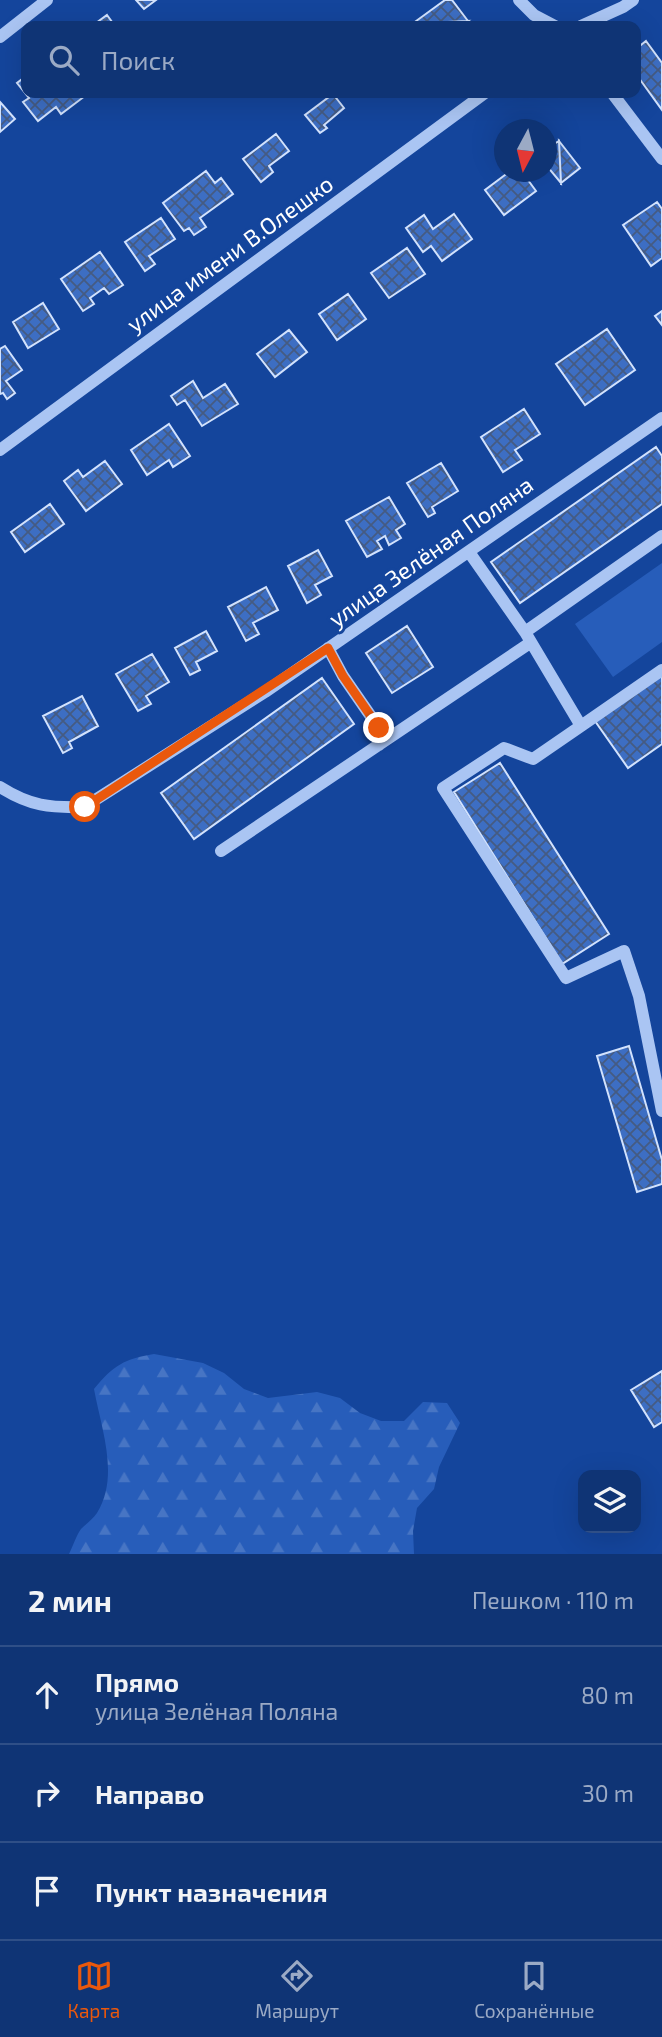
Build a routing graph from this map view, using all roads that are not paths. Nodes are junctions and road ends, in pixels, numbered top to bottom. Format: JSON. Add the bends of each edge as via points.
{"nodes":[{"id":1,"x":47,"y":0,"type":"edge"},
{"id":2,"x":519,"y":0,"type":"edge"},
{"id":3,"x":633,"y":0,"type":"edge"},
{"id":4,"x":545,"y":21,"type":"edge"},
{"id":5,"x":592,"y":21,"type":"edge"},
{"id":6,"x":0,"y":37,"type":"edge"},
{"id":7,"x":478,"y":98,"type":"edge"},
{"id":8,"x":616,"y":98,"type":"edge"},
{"id":9,"x":662,"y":159,"type":"edge"},
{"id":10,"x":662,"y":418,"type":"edge"},
{"id":11,"x":0,"y":450,"type":"edge"},
{"id":12,"x":662,"y":536,"type":"edge"},
{"id":13,"x":469,"y":552,"type":"junction"},
{"id":14,"x":528,"y":638,"type":"junction"},
{"id":15,"x":328,"y":648,"type":"junction"},
{"id":16,"x":662,"y":670,"type":"edge"},
{"id":17,"x":580,"y":726,"type":"junction"},
{"id":18,"x":379,"y":745,"type":"junction"},
{"id":19,"x":0,"y":787,"type":"edge"},
{"id":20,"x":221,"y":851,"type":"dead end"},
{"id":21,"x":662,"y":1111,"type":"edge"}],
"edges":[{"from":1,"to":6,"type":"street"},
{"from":2,"to":4,"type":"street"},
{"from":3,"to":5,"type":"street"},
{"from":7,"to":11,"type":"street","name":"улица имени В.Олешко"},
{"from":8,"to":9,"type":"street"},
{"from":10,"to":13,"type":"street","name":"улица Зелёная Поляна"},
{"from":12,"to":14,"type":"street"},
{"from":13,"to":14,"type":"street"},
{"from":13,"to":15,"type":"street","name":"улица Зелёная Поляна"},
{"from":14,"to":17,"type":"street"},
{"from":14,"to":18,"type":"street"},
{"from":15,"to":18,"type":"street","via":[[379,728]]},
{"from":15,"to":19,"type":"street","name":"улица Зелёная Поляна","via":[[85,807],[55,808],[22,801]]},
{"from":16,"to":17,"type":"street"},
{"from":17,"to":21,"type":"street","via":[[533,759],[504,748],[443,788],[566,978],[624,951],[639,996]]},
{"from":18,"to":20,"type":"street"}]}
